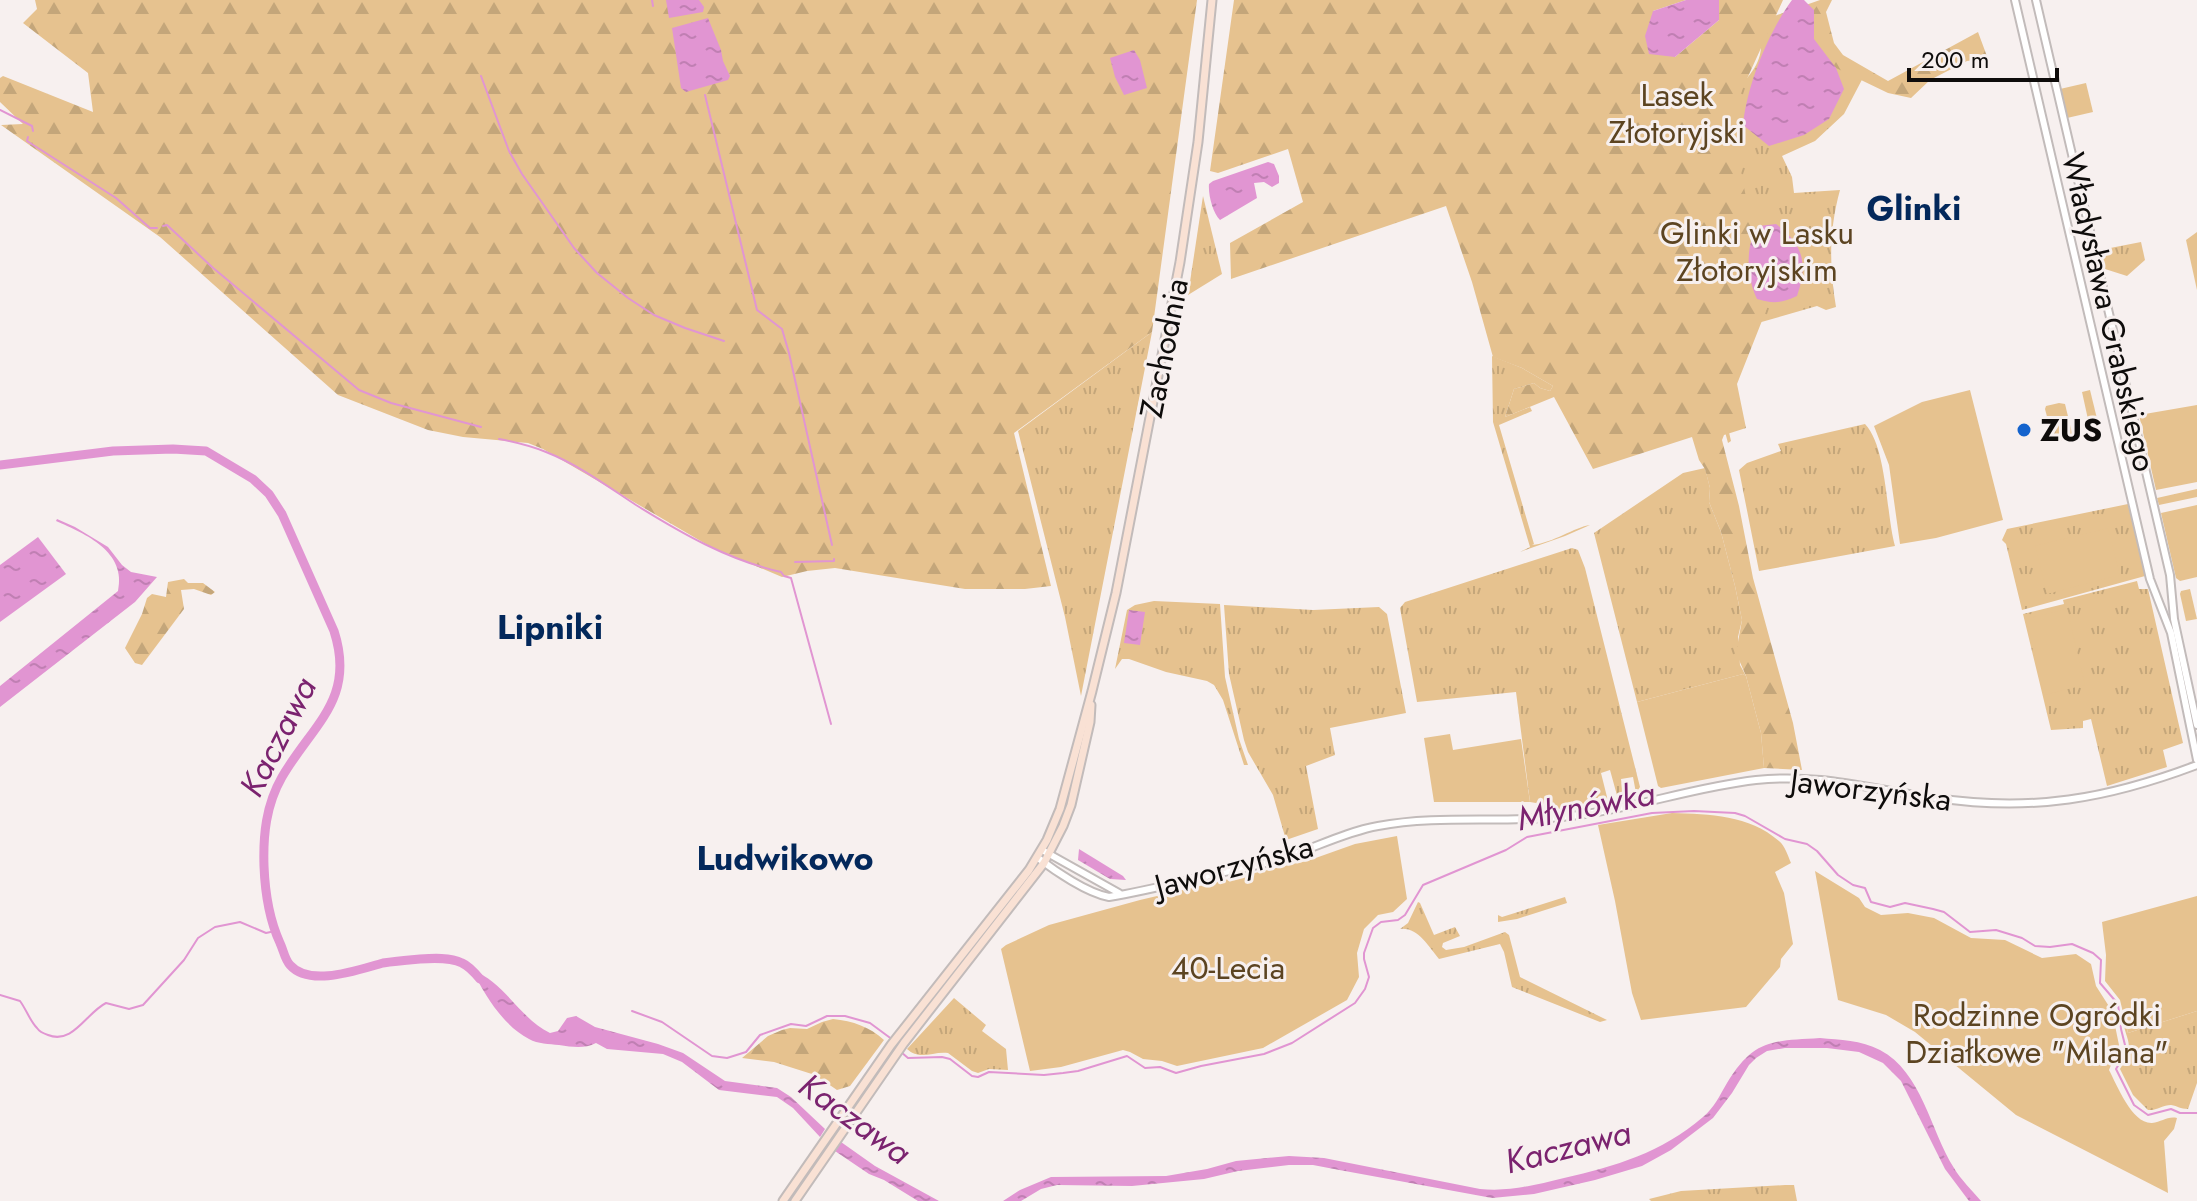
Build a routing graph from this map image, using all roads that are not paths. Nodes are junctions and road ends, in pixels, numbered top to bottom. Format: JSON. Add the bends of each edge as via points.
{"nodes":[{"id":1,"x":1212,"y":0,"type":"edge"},
{"id":2,"x":2015,"y":0,"type":"edge"},
{"id":3,"x":2036,"y":0,"type":"edge"},
{"id":4,"x":2172,"y":626,"type":"junction"},
{"id":5,"x":2197,"y":725,"type":"edge"},
{"id":6,"x":2197,"y":763,"type":"edge"},
{"id":7,"x":1043,"y":856,"type":"junction"},
{"id":8,"x":897,"y":1042,"type":"junction"},
{"id":9,"x":822,"y":1152,"type":"junction"},
{"id":10,"x":783,"y":1201,"type":"edge"},
{"id":11,"x":795,"y":1201,"type":"edge"}],
"edges":[{"from":1,"to":7,"type":"main road","name":"Zachodnia","via":[[1198,142],[1171,316],[1113,609]]},
{"from":2,"to":4,"type":"street","name":"Władysława Grabskiego","via":[[2150,579]]},
{"from":3,"to":4,"type":"street","name":"Władysława Grabskiego","via":[[2169,572]]},
{"from":4,"to":5,"type":"street","name":"Władysława Grabskiego"},
{"from":4,"to":6,"type":"street","name":"Władysława Grabskiego"},
{"from":6,"to":7,"type":"street","name":"Jaworzyńska","via":[[2138,786],[2035,804],[1979,803],[1836,780],[1784,779],[1719,786],[1574,816],[1400,823],[1350,833],[1271,862],[1121,894]]},
{"from":7,"to":8,"type":"main road"},
{"from":8,"to":9,"type":"main road","via":[[837,1122]]},
{"from":8,"to":9,"type":"main road","via":[[897,1053]]},
{"from":9,"to":10,"type":"main road"},
{"from":9,"to":11,"type":"main road"}]}
